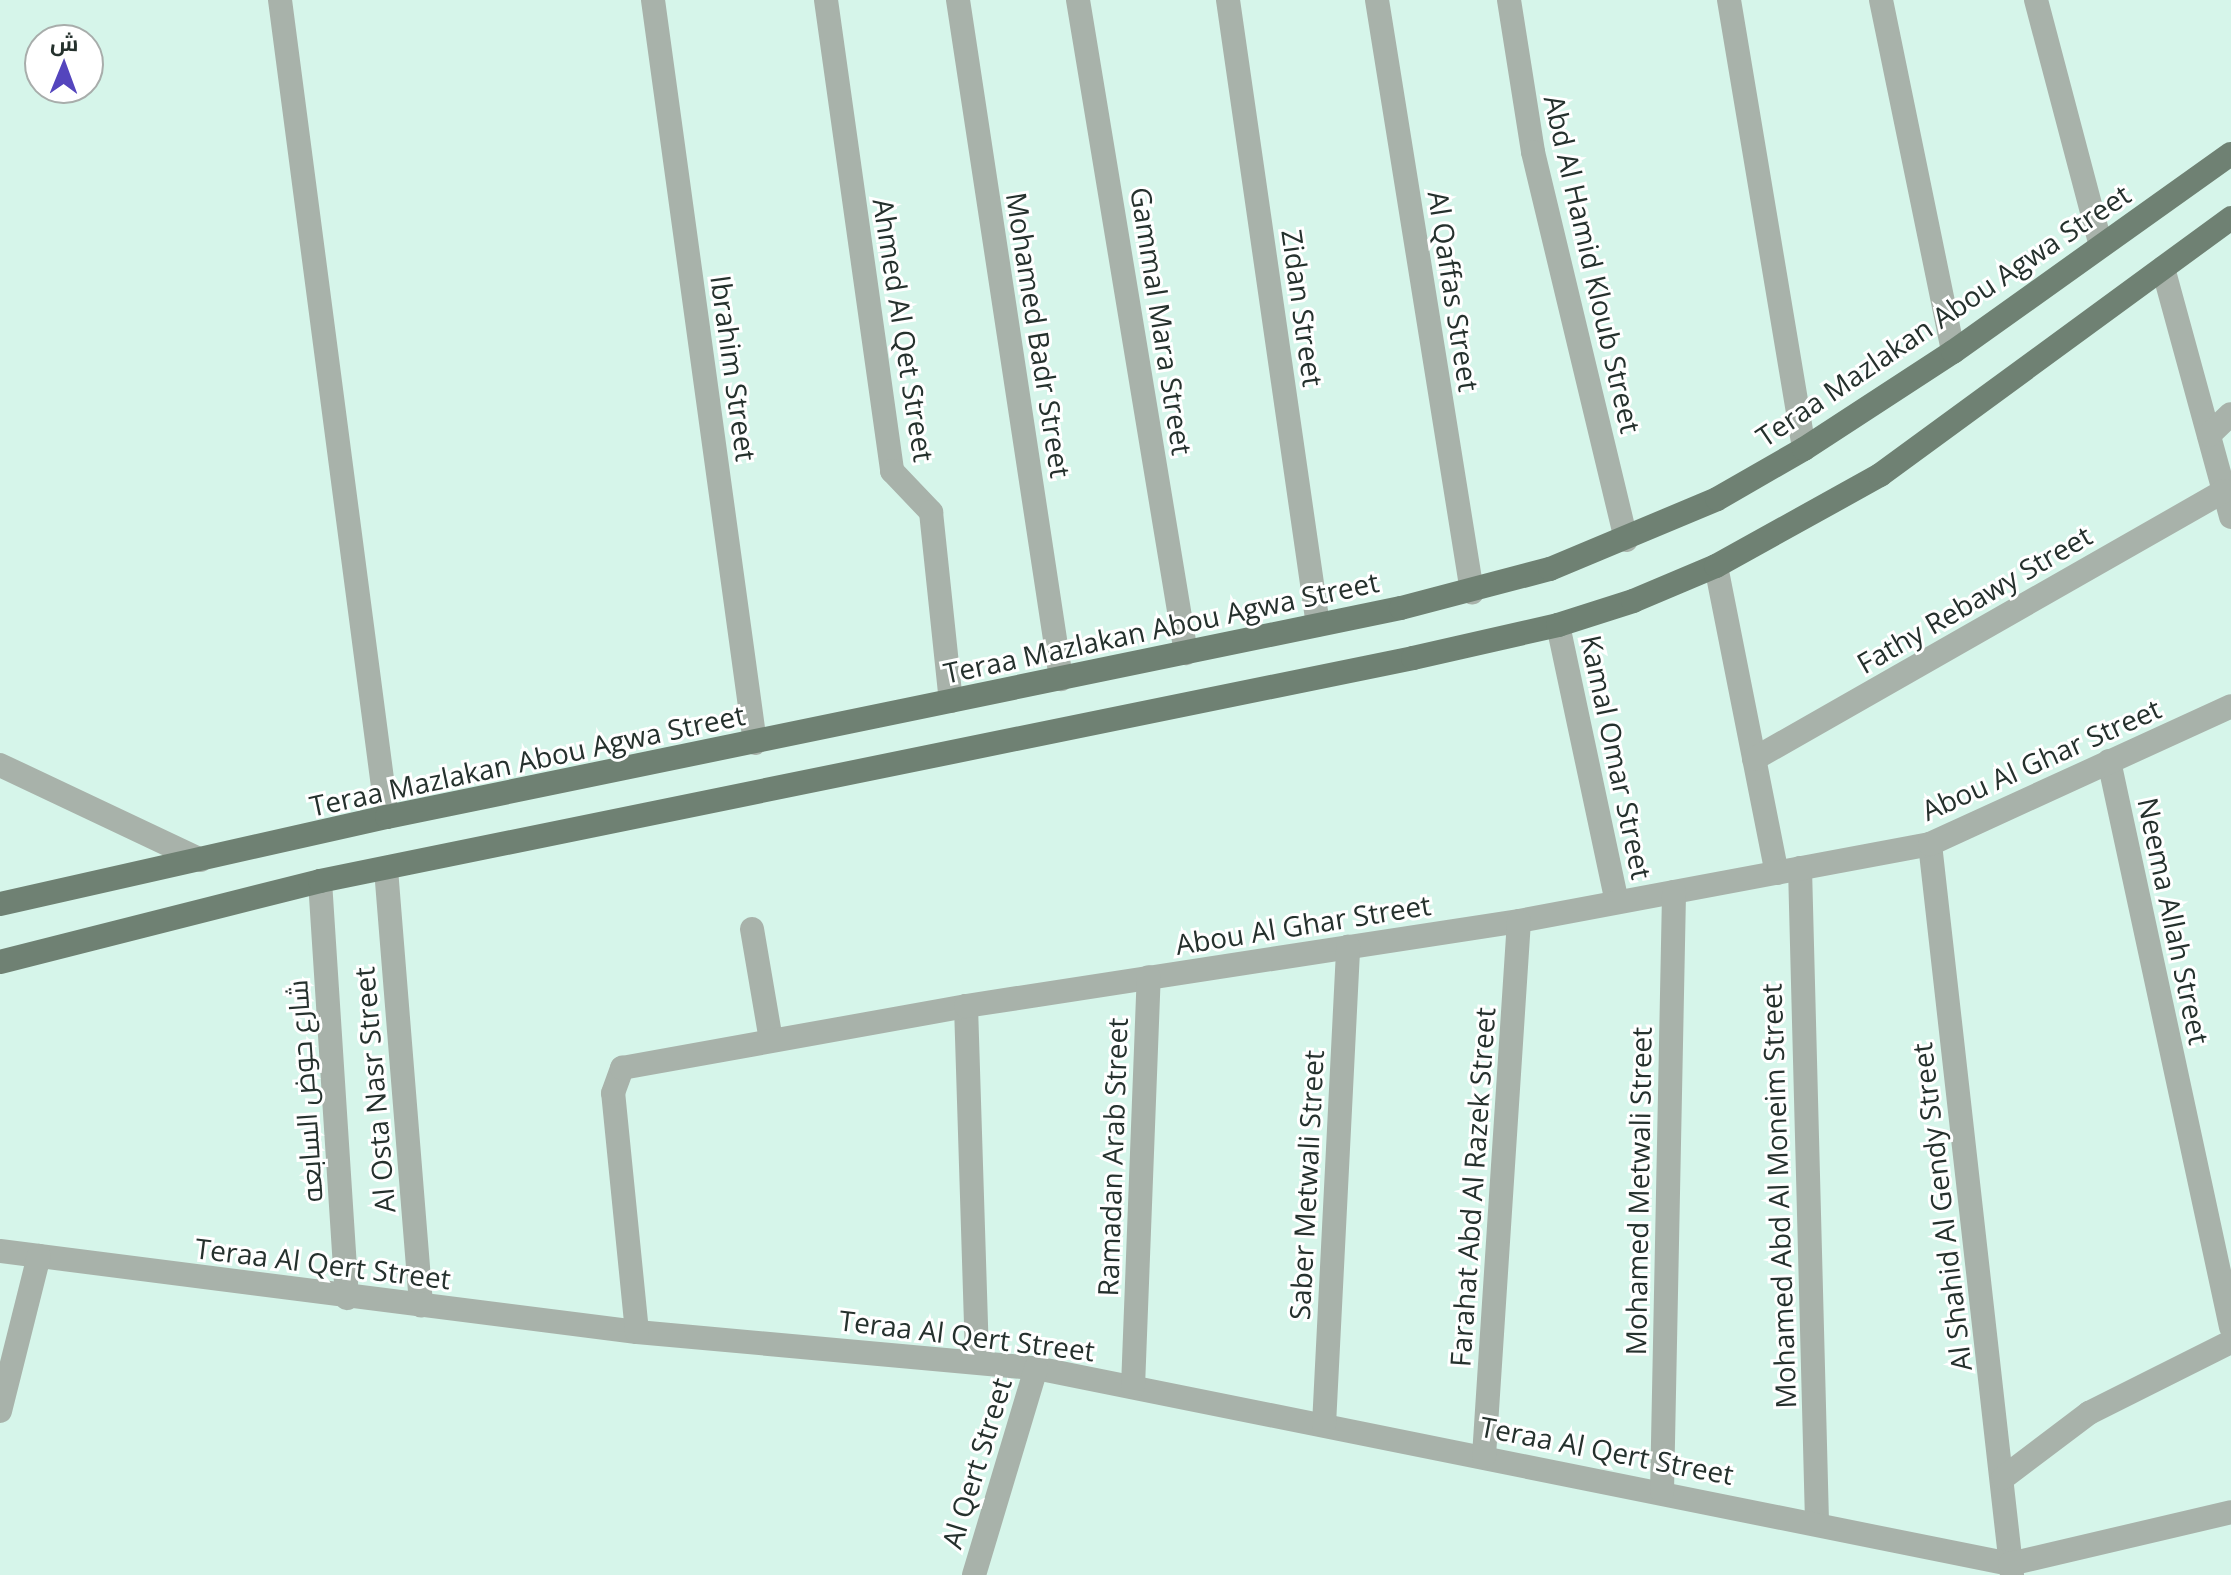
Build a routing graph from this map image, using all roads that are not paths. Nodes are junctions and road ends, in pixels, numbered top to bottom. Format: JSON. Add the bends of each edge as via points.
{"nodes":[{"id":1,"x":280,"y":0,"type":"edge"},
{"id":2,"x":653,"y":0,"type":"edge"},
{"id":3,"x":826,"y":0,"type":"edge"},
{"id":4,"x":958,"y":0,"type":"edge"},
{"id":5,"x":1078,"y":0,"type":"edge"},
{"id":6,"x":1228,"y":0,"type":"edge"},
{"id":7,"x":1377,"y":0,"type":"edge"},
{"id":8,"x":1509,"y":0,"type":"edge"},
{"id":9,"x":1729,"y":0,"type":"edge"},
{"id":10,"x":1881,"y":0,"type":"edge"},
{"id":11,"x":2036,"y":0,"type":"edge"},
{"id":12,"x":2231,"y":154,"type":"edge"},
{"id":13,"x":2231,"y":218,"type":"edge"},
{"id":14,"x":2101,"y":246,"type":"junction"},
{"id":15,"x":2163,"y":268,"type":"junction"},
{"id":16,"x":1953,"y":352,"type":"junction"},
{"id":17,"x":2231,"y":414,"type":"edge"},
{"id":18,"x":2209,"y":435,"type":"junction"},
{"id":19,"x":1804,"y":449,"type":"junction"},
{"id":20,"x":2224,"y":491,"type":"junction"},
{"id":21,"x":2231,"y":517,"type":"edge"},
{"id":22,"x":1626,"y":540,"type":"junction"},
{"id":23,"x":1716,"y":566,"type":"junction"},
{"id":24,"x":1472,"y":592,"type":"junction"},
{"id":25,"x":1318,"y":625,"type":"junction"},
{"id":26,"x":1558,"y":625,"type":"junction"},
{"id":27,"x":1186,"y":653,"type":"junction"},
{"id":28,"x":1061,"y":679,"type":"junction"},
{"id":29,"x":951,"y":701,"type":"junction"},
{"id":30,"x":2231,"y":706,"type":"edge"},
{"id":31,"x":755,"y":743,"type":"junction"},
{"id":32,"x":1754,"y":759,"type":"junction"},
{"id":33,"x":2109,"y":761,"type":"junction"},
{"id":34,"x":0,"y":765,"type":"edge"},
{"id":35,"x":387,"y":817,"type":"junction"},
{"id":36,"x":1930,"y":844,"type":"junction"},
{"id":37,"x":201,"y":860,"type":"junction"},
{"id":38,"x":386,"y":869,"type":"junction"},
{"id":39,"x":1788,"y":870,"type":"junction"},
{"id":40,"x":320,"y":881,"type":"junction"},
{"id":41,"x":1674,"y":892,"type":"junction"},
{"id":42,"x":1617,"y":902,"type":"junction"},
{"id":43,"x":0,"y":904,"type":"edge"},
{"id":44,"x":1519,"y":921,"type":"junction"},
{"id":45,"x":752,"y":929,"type":"dead end"},
{"id":46,"x":1348,"y":947,"type":"junction"},
{"id":47,"x":0,"y":962,"type":"edge"},
{"id":48,"x":1149,"y":977,"type":"junction"},
{"id":49,"x":966,"y":1006,"type":"junction"},
{"id":50,"x":771,"y":1040,"type":"junction"},
{"id":51,"x":0,"y":1251,"type":"edge"},
{"id":52,"x":39,"y":1256,"type":"junction"},
{"id":53,"x":347,"y":1298,"type":"junction"},
{"id":54,"x":421,"y":1306,"type":"junction"},
{"id":55,"x":2231,"y":1327,"type":"edge"},
{"id":56,"x":637,"y":1332,"type":"junction"},
{"id":57,"x":2231,"y":1342,"type":"edge"},
{"id":58,"x":977,"y":1362,"type":"junction"},
{"id":59,"x":1036,"y":1368,"type":"junction"},
{"id":60,"x":1133,"y":1387,"type":"junction"},
{"id":61,"x":0,"y":1411,"type":"edge"},
{"id":62,"x":1324,"y":1425,"type":"junction"},
{"id":63,"x":1484,"y":1456,"type":"junction"},
{"id":64,"x":2003,"y":1478,"type":"junction"},
{"id":65,"x":1662,"y":1492,"type":"junction"},
{"id":66,"x":2231,"y":1512,"type":"edge"},
{"id":67,"x":1817,"y":1523,"type":"junction"},
{"id":68,"x":2011,"y":1569,"type":"edge"},
{"id":69,"x":974,"y":1575,"type":"edge"}],
"edges":[{"from":1,"to":35,"type":"street"},
{"from":2,"to":31,"type":"street","name":"Ibrahim Street"},
{"from":3,"to":29,"type":"street","name":"Ahmed Al Qet Street","via":[[892,471],[905,489],[923,497],[931,512]]},
{"from":4,"to":28,"type":"street","name":"Mohamed Badr Street"},
{"from":5,"to":27,"type":"street","name":"Gammal Mara Street"},
{"from":6,"to":25,"type":"street","name":"Zidan Street"},
{"from":7,"to":24,"type":"street","name":"Al Qaffas Street"},
{"from":8,"to":22,"type":"street","name":"Abd Al Hamid Kloub Street","via":[[1533,152]]},
{"from":9,"to":19,"type":"street"},
{"from":10,"to":16,"type":"street"},
{"from":11,"to":14,"type":"street"},
{"from":12,"to":14,"type":"main road","name":"Teraa Mazlakan Abou Agwa Street"},
{"from":13,"to":15,"type":"main road"},
{"from":14,"to":16,"type":"main road","name":"Teraa Mazlakan Abou Agwa Street"},
{"from":15,"to":18,"type":"street"},
{"from":15,"to":23,"type":"main road","via":[[1880,475]]},
{"from":16,"to":19,"type":"main road","name":"Teraa Mazlakan Abou Agwa Street"},
{"from":17,"to":18,"type":"street"},
{"from":18,"to":20,"type":"street"},
{"from":19,"to":22,"type":"main road","name":"Teraa Mazlakan Abou Agwa Street","via":[[1717,499]]},
{"from":20,"to":21,"type":"street"},
{"from":20,"to":32,"type":"street","name":"Fathy Rebawy Street"},
{"from":22,"to":24,"type":"main road","name":"Teraa Mazlakan Abou Agwa Street"},
{"from":23,"to":26,"type":"main road"},
{"from":23,"to":32,"type":"street","name":"Mohamed Abd Al Moneim Street"},
{"from":24,"to":25,"type":"main road","name":"Teraa Mazlakan Abou Agwa Street"},
{"from":25,"to":27,"type":"main road","name":"Teraa Mazlakan Abou Agwa Street"},
{"from":26,"to":38,"type":"main road"},
{"from":26,"to":42,"type":"street","name":"Kamal Omar Street"},
{"from":27,"to":28,"type":"main road","name":"Teraa Mazlakan Abou Agwa Street"},
{"from":28,"to":29,"type":"main road","name":"Teraa Mazlakan Abou Agwa Street"},
{"from":29,"to":31,"type":"main road","name":"Teraa Mazlakan Abou Agwa Street"},
{"from":30,"to":33,"type":"street","name":"Abou Al Ghar Street"},
{"from":31,"to":35,"type":"main road","name":"Teraa Mazlakan Abou Agwa Street"},
{"from":32,"to":39,"type":"street","name":"Mohamed Abd Al Moneim Street"},
{"from":33,"to":36,"type":"street","name":"Abou Al Ghar Street"},
{"from":33,"to":55,"type":"street","name":"Neema Allah Street"},
{"from":34,"to":37,"type":"street"},
{"from":35,"to":37,"type":"main road","name":"Teraa Mazlakan Abou Agwa Street"},
{"from":36,"to":39,"type":"street","name":"Abou Al Ghar Street"},
{"from":36,"to":64,"type":"street","name":"Al Shahid Al Gendy Street"},
{"from":37,"to":43,"type":"main road","name":"Teraa Mazlakan Abou Agwa Street"},
{"from":38,"to":40,"type":"main road"},
{"from":38,"to":54,"type":"street","name":"Al Osta Nasr Street"},
{"from":39,"to":41,"type":"street","name":"Abou Al Ghar Street"},
{"from":39,"to":67,"type":"street","name":"Mohamed Abd Al Moneim Street"},
{"from":40,"to":47,"type":"main road"},
{"from":40,"to":53,"type":"street","name":"شارع حوض السابعه"},
{"from":41,"to":42,"type":"street","name":"Abou Al Ghar Street"},
{"from":41,"to":65,"type":"street","name":"Mohamed Metwali Street"},
{"from":42,"to":44,"type":"street","name":"Abou Al Ghar Street"},
{"from":44,"to":46,"type":"street","name":"Abou Al Ghar Street"},
{"from":44,"to":63,"type":"street","name":"Farahat Abd Al Razek Street"},
{"from":45,"to":50,"type":"street"},
{"from":46,"to":48,"type":"street","name":"Abou Al Ghar Street"},
{"from":46,"to":62,"type":"street","name":"Saber Metwali Street"},
{"from":48,"to":49,"type":"street","name":"Abou Al Ghar Street"},
{"from":48,"to":60,"type":"street","name":"Ramadan Arab Street"},
{"from":49,"to":50,"type":"street","name":"Abou Al Ghar Street"},
{"from":49,"to":58,"type":"street"},
{"from":50,"to":56,"type":"street","name":"Abou Al Ghar Street","via":[[635,1063],[614,1079]]},
{"from":51,"to":52,"type":"street","name":"Teraa Al Qert Street"},
{"from":52,"to":53,"type":"street","name":"Teraa Al Qert Street"},
{"from":52,"to":61,"type":"street"},
{"from":53,"to":54,"type":"street","name":"Teraa Al Qert Street"},
{"from":54,"to":56,"type":"street","name":"Teraa Al Qert Street"},
{"from":56,"to":58,"type":"street","name":"Teraa Al Qert Street"},
{"from":57,"to":64,"type":"street","via":[[2089,1413]]},
{"from":58,"to":59,"type":"street","name":"Teraa Al Qert Street"},
{"from":59,"to":60,"type":"street","name":"Teraa Al Qert Street"},
{"from":59,"to":69,"type":"street","name":"Al Qert Street"},
{"from":60,"to":62,"type":"street","name":"Teraa Al Qert Street"},
{"from":62,"to":63,"type":"street","name":"Teraa Al Qert Street"},
{"from":63,"to":65,"type":"street","name":"Teraa Al Qert Street"},
{"from":64,"to":68,"type":"street","name":"Al Shahid Al Gendy Street"},
{"from":65,"to":67,"type":"street","name":"Teraa Al Qert Street"},
{"from":66,"to":68,"type":"street"},
{"from":67,"to":68,"type":"street","name":"Teraa Al Qert Street"}]}
